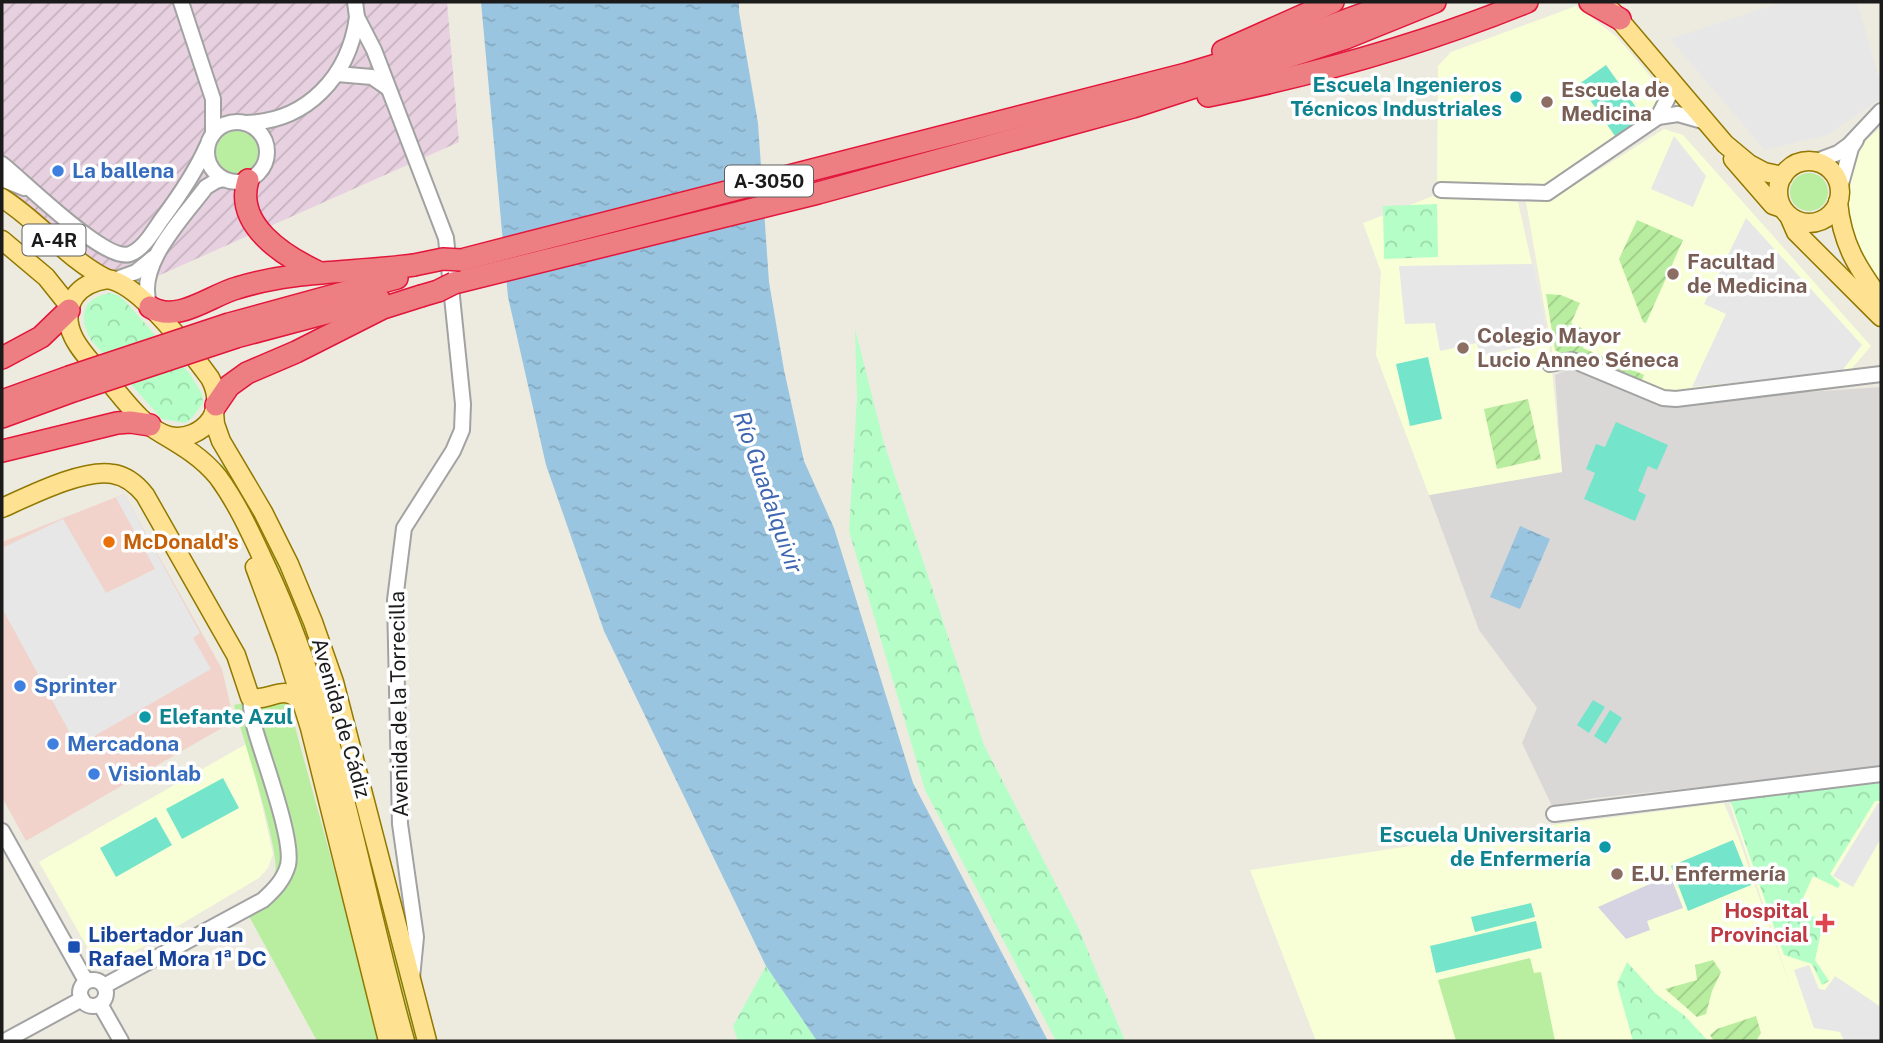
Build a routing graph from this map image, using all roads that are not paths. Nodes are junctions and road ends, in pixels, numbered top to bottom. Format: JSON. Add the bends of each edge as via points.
{"nodes":[{"id":1,"x":181,"y":2,"type":"edge"},
{"id":2,"x":1333,"y":2,"type":"edge"},
{"id":3,"x":1396,"y":2,"type":"edge"},
{"id":4,"x":1435,"y":2,"type":"edge"},
{"id":5,"x":1527,"y":2,"type":"edge"},
{"id":6,"x":1590,"y":2,"type":"edge"},
{"id":7,"x":1602,"y":2,"type":"edge"},
{"id":8,"x":356,"y":9,"type":"edge"},
{"id":9,"x":1616,"y":10,"type":"edge"},
{"id":10,"x":337,"y":74,"type":"junction"},
{"id":11,"x":1670,"y":78,"type":"junction"},
{"id":12,"x":1140,"y":84,"type":"junction"},
{"id":13,"x":388,"y":88,"type":"junction"},
{"id":14,"x":214,"y":99,"type":"junction"},
{"id":15,"x":1133,"y":107,"type":"junction"},
{"id":16,"x":1881,"y":111,"type":"edge"},
{"id":17,"x":1078,"y":112,"type":"junction"},
{"id":18,"x":1658,"y":117,"type":"junction"},
{"id":19,"x":280,"y":118,"type":"junction"},
{"id":20,"x":241,"y":122,"type":"junction"},
{"id":21,"x":1706,"y":122,"type":"junction"},
{"id":22,"x":1869,"y":127,"type":"edge"},
{"id":23,"x":210,"y":140,"type":"junction"},
{"id":24,"x":1726,"y":144,"type":"junction"},
{"id":25,"x":266,"y":145,"type":"junction"},
{"id":26,"x":1814,"y":162,"type":"junction"},
{"id":27,"x":2,"y":164,"type":"edge"},
{"id":28,"x":210,"y":167,"type":"junction"},
{"id":29,"x":1783,"y":176,"type":"junction"},
{"id":30,"x":2,"y":179,"type":"edge"},
{"id":31,"x":223,"y":179,"type":"junction"},
{"id":32,"x":248,"y":180,"type":"junction"},
{"id":33,"x":206,"y":187,"type":"junction"},
{"id":34,"x":1441,"y":190,"type":"dead end"},
{"id":35,"x":1839,"y":197,"type":"junction"},
{"id":36,"x":2,"y":198,"type":"edge"},
{"id":37,"x":43,"y":200,"type":"junction"},
{"id":38,"x":1785,"y":212,"type":"junction"},
{"id":39,"x":2,"y":240,"type":"edge"},
{"id":40,"x":159,"y":251,"type":"junction"},
{"id":41,"x":318,"y":272,"type":"junction"},
{"id":42,"x":111,"y":280,"type":"junction"},
{"id":43,"x":418,"y":280,"type":"junction"},
{"id":44,"x":1881,"y":300,"type":"edge"},
{"id":45,"x":150,"y":306,"type":"junction"},
{"id":46,"x":69,"y":309,"type":"junction"},
{"id":47,"x":1881,"y":317,"type":"edge"},
{"id":48,"x":2,"y":358,"type":"edge"},
{"id":49,"x":1550,"y":364,"type":"dead end"},
{"id":50,"x":1881,"y":374,"type":"edge"},
{"id":51,"x":72,"y":383,"type":"junction"},
{"id":52,"x":2,"y":401,"type":"edge"},
{"id":53,"x":215,"y":409,"type":"junction"},
{"id":54,"x":2,"y":417,"type":"edge"},
{"id":55,"x":154,"y":429,"type":"junction"},
{"id":56,"x":2,"y":451,"type":"edge"},
{"id":57,"x":217,"y":476,"type":"junction"},
{"id":58,"x":2,"y":508,"type":"edge"},
{"id":59,"x":286,"y":651,"type":"junction"},
{"id":60,"x":257,"y":694,"type":"junction"},
{"id":61,"x":303,"y":704,"type":"junction"},
{"id":62,"x":1881,"y":774,"type":"edge"},
{"id":63,"x":1554,"y":814,"type":"dead end"},
{"id":64,"x":2,"y":831,"type":"edge"},
{"id":65,"x":349,"y":884,"type":"junction"},
{"id":66,"x":380,"y":941,"type":"junction"},
{"id":67,"x":86,"y":981,"type":"junction"},
{"id":68,"x":410,"y":982,"type":"junction"},
{"id":69,"x":104,"y":986,"type":"junction"},
{"id":70,"x":82,"y":999,"type":"junction"},
{"id":71,"x":100,"y":1004,"type":"junction"},
{"id":72,"x":5,"y":1041,"type":"edge"},
{"id":73,"x":121,"y":1041,"type":"edge"},
{"id":74,"x":388,"y":1041,"type":"edge"},
{"id":75,"x":405,"y":1041,"type":"edge"},
{"id":76,"x":427,"y":1041,"type":"edge"}],
"edges":[{"from":1,"to":14,"type":"street"},
{"from":2,"to":12,"type":"highway"},
{"from":3,"to":12,"type":"highway","number":"A-3050","via":[[1256,53]]},
{"from":4,"to":15,"type":"highway","number":"A-3050","via":[[1335,42]]},
{"from":5,"to":15,"type":"highway","via":[[1338,66],[1163,105]]},
{"from":6,"to":9,"type":"highway"},
{"from":7,"to":9,"type":"main road"},
{"from":8,"to":10,"type":"street","via":[[351,47]]},
{"from":8,"to":13,"type":"street","name":"Avenida de la Torrecilla"},
{"from":9,"to":11,"type":"main road"},
{"from":10,"to":13,"type":"street","via":[[372,77]]},
{"from":10,"to":19,"type":"street","via":[[317,94]]},
{"from":11,"to":18,"type":"street","via":[[1671,92]]},
{"from":11,"to":21,"type":"main road"},
{"from":12,"to":17,"type":"highway","number":"A-3050"},
{"from":13,"to":68,"type":"street","name":"Avenida de la Torrecilla","via":[[446,238],[463,404],[462,430],[453,451],[402,536],[394,614],[402,843],[416,937]]},
{"from":14,"to":20,"type":"street","via":[[222,111]]},
{"from":14,"to":23,"type":"street"},
{"from":15,"to":17,"type":"highway","number":"A-3050"},
{"from":16,"to":22,"type":"street"},
{"from":17,"to":43,"type":"highway","number":"A-3050","via":[[461,260]]},
{"from":17,"to":43,"type":"highway","number":"A-3050","via":[[818,193],[454,283]]},
{"from":18,"to":21,"type":"street","via":[[1678,114]]},
{"from":18,"to":34,"type":"street","via":[[1547,193]]},
{"from":19,"to":20,"type":"street"},
{"from":19,"to":25,"type":"street"},
{"from":20,"to":23,"type":"street","via":[[224,124]]},
{"from":20,"to":25,"type":"street","via":[[256,129]]},
{"from":21,"to":24,"type":"main road"},
{"from":22,"to":26,"type":"street","via":[[1838,153]]},
{"from":22,"to":35,"type":"street","via":[[1851,148]]},
{"from":23,"to":28,"type":"street"},
{"from":23,"to":37,"type":"street","via":[[189,182],[148,239],[131,254],[109,251]]},
{"from":24,"to":29,"type":"main road","via":[[1749,164]]},
{"from":24,"to":38,"type":"main road","via":[[1731,158],[1773,205]]},
{"from":25,"to":32,"type":"street","via":[[265,162]]},
{"from":26,"to":29,"type":"main road","via":[[1796,164]]},
{"from":26,"to":35,"type":"main road","via":[[1832,172]]},
{"from":27,"to":37,"type":"street"},
{"from":28,"to":31,"type":"street"},
{"from":28,"to":33,"type":"street"},
{"from":29,"to":38,"type":"main road","via":[[1778,192]]},
{"from":30,"to":37,"type":"street"},
{"from":31,"to":32,"type":"street"},
{"from":31,"to":33,"type":"street"},
{"from":32,"to":41,"type":"highway","via":[[247,207],[262,233],[282,253]]},
{"from":33,"to":40,"type":"street"},
{"from":35,"to":38,"type":"main road","via":[[1833,211],[1817,222],[1797,221]]},
{"from":35,"to":44,"type":"main road","via":[[1846,244]]},
{"from":36,"to":42,"type":"main road","number":"A-4R","via":[[84,266]]},
{"from":38,"to":47,"type":"main road","via":[[1797,232]]},
{"from":39,"to":46,"type":"main road","number":"A-4R","via":[[46,277]]},
{"from":40,"to":42,"type":"street","via":[[136,272]]},
{"from":40,"to":45,"type":"street","via":[[146,282]]},
{"from":41,"to":43,"type":"highway","via":[[363,272]]},
{"from":41,"to":45,"type":"highway","via":[[234,288],[179,311],[161,312]]},
{"from":42,"to":45,"type":"main road","name":"Avenida de Cádiz","via":[[125,284]]},
{"from":42,"to":46,"type":"main road","via":[[87,285]]},
{"from":43,"to":51,"type":"highway","bridge":true,"via":[[232,330]]},
{"from":43,"to":53,"type":"highway","via":[[367,316],[247,373],[229,386]]},
{"from":45,"to":53,"type":"main road","name":"Avenida de Cádiz","via":[[210,378]]},
{"from":46,"to":48,"type":"highway","via":[[41,337]]},
{"from":46,"to":55,"type":"main road","name":"Avenida de Cádiz","via":[[69,326],[77,343]]},
{"from":49,"to":50,"type":"street","via":[[1572,360],[1663,398],[1676,399]]},
{"from":51,"to":52,"type":"highway"},
{"from":51,"to":54,"type":"highway"},
{"from":53,"to":55,"type":"main road","via":[[205,426],[189,436],[175,437]]},
{"from":53,"to":68,"type":"main road","name":"Avenida de Cádiz","via":[[221,441],[289,564],[334,682]]},
{"from":55,"to":56,"type":"highway","via":[[117,423]]},
{"from":55,"to":57,"type":"main road","name":"Avenida de Cádiz","via":[[195,454]]},
{"from":57,"to":59,"type":"main road","name":"Avenida de Cádiz"},
{"from":57,"to":66,"type":"main road","name":"Avenida de Cádiz","via":[[258,549],[302,650]]},
{"from":58,"to":60,"type":"main road","via":[[74,479],[100,474],[114,474],[138,486]]},
{"from":59,"to":60,"type":"main road","via":[[285,675]]},
{"from":59,"to":61,"type":"main road","name":"Avenida de Cádiz"},
{"from":60,"to":61,"type":"main road","via":[[289,694]]},
{"from":60,"to":69,"type":"street","via":[[257,735],[288,843],[288,864],[276,888],[263,900]]},
{"from":61,"to":65,"type":"main road","name":"Avenida de Cádiz"},
{"from":62,"to":63,"type":"street"},
{"from":64,"to":67,"type":"street"},
{"from":65,"to":66,"type":"main road","name":"Avenida de Cádiz","via":[[367,909]]},
{"from":65,"to":74,"type":"main road","name":"Avenida de Cádiz"},
{"from":66,"to":75,"type":"main road","name":"Avenida de Cádiz"},
{"from":67,"to":69,"type":"street","via":[[94,979]]},
{"from":67,"to":70,"type":"street"},
{"from":68,"to":76,"type":"main road","name":"Avenida de Cádiz"},
{"from":69,"to":71,"type":"street"},
{"from":70,"to":71,"type":"street","via":[[92,1006]]},
{"from":70,"to":72,"type":"street"},
{"from":71,"to":73,"type":"street"}]}
